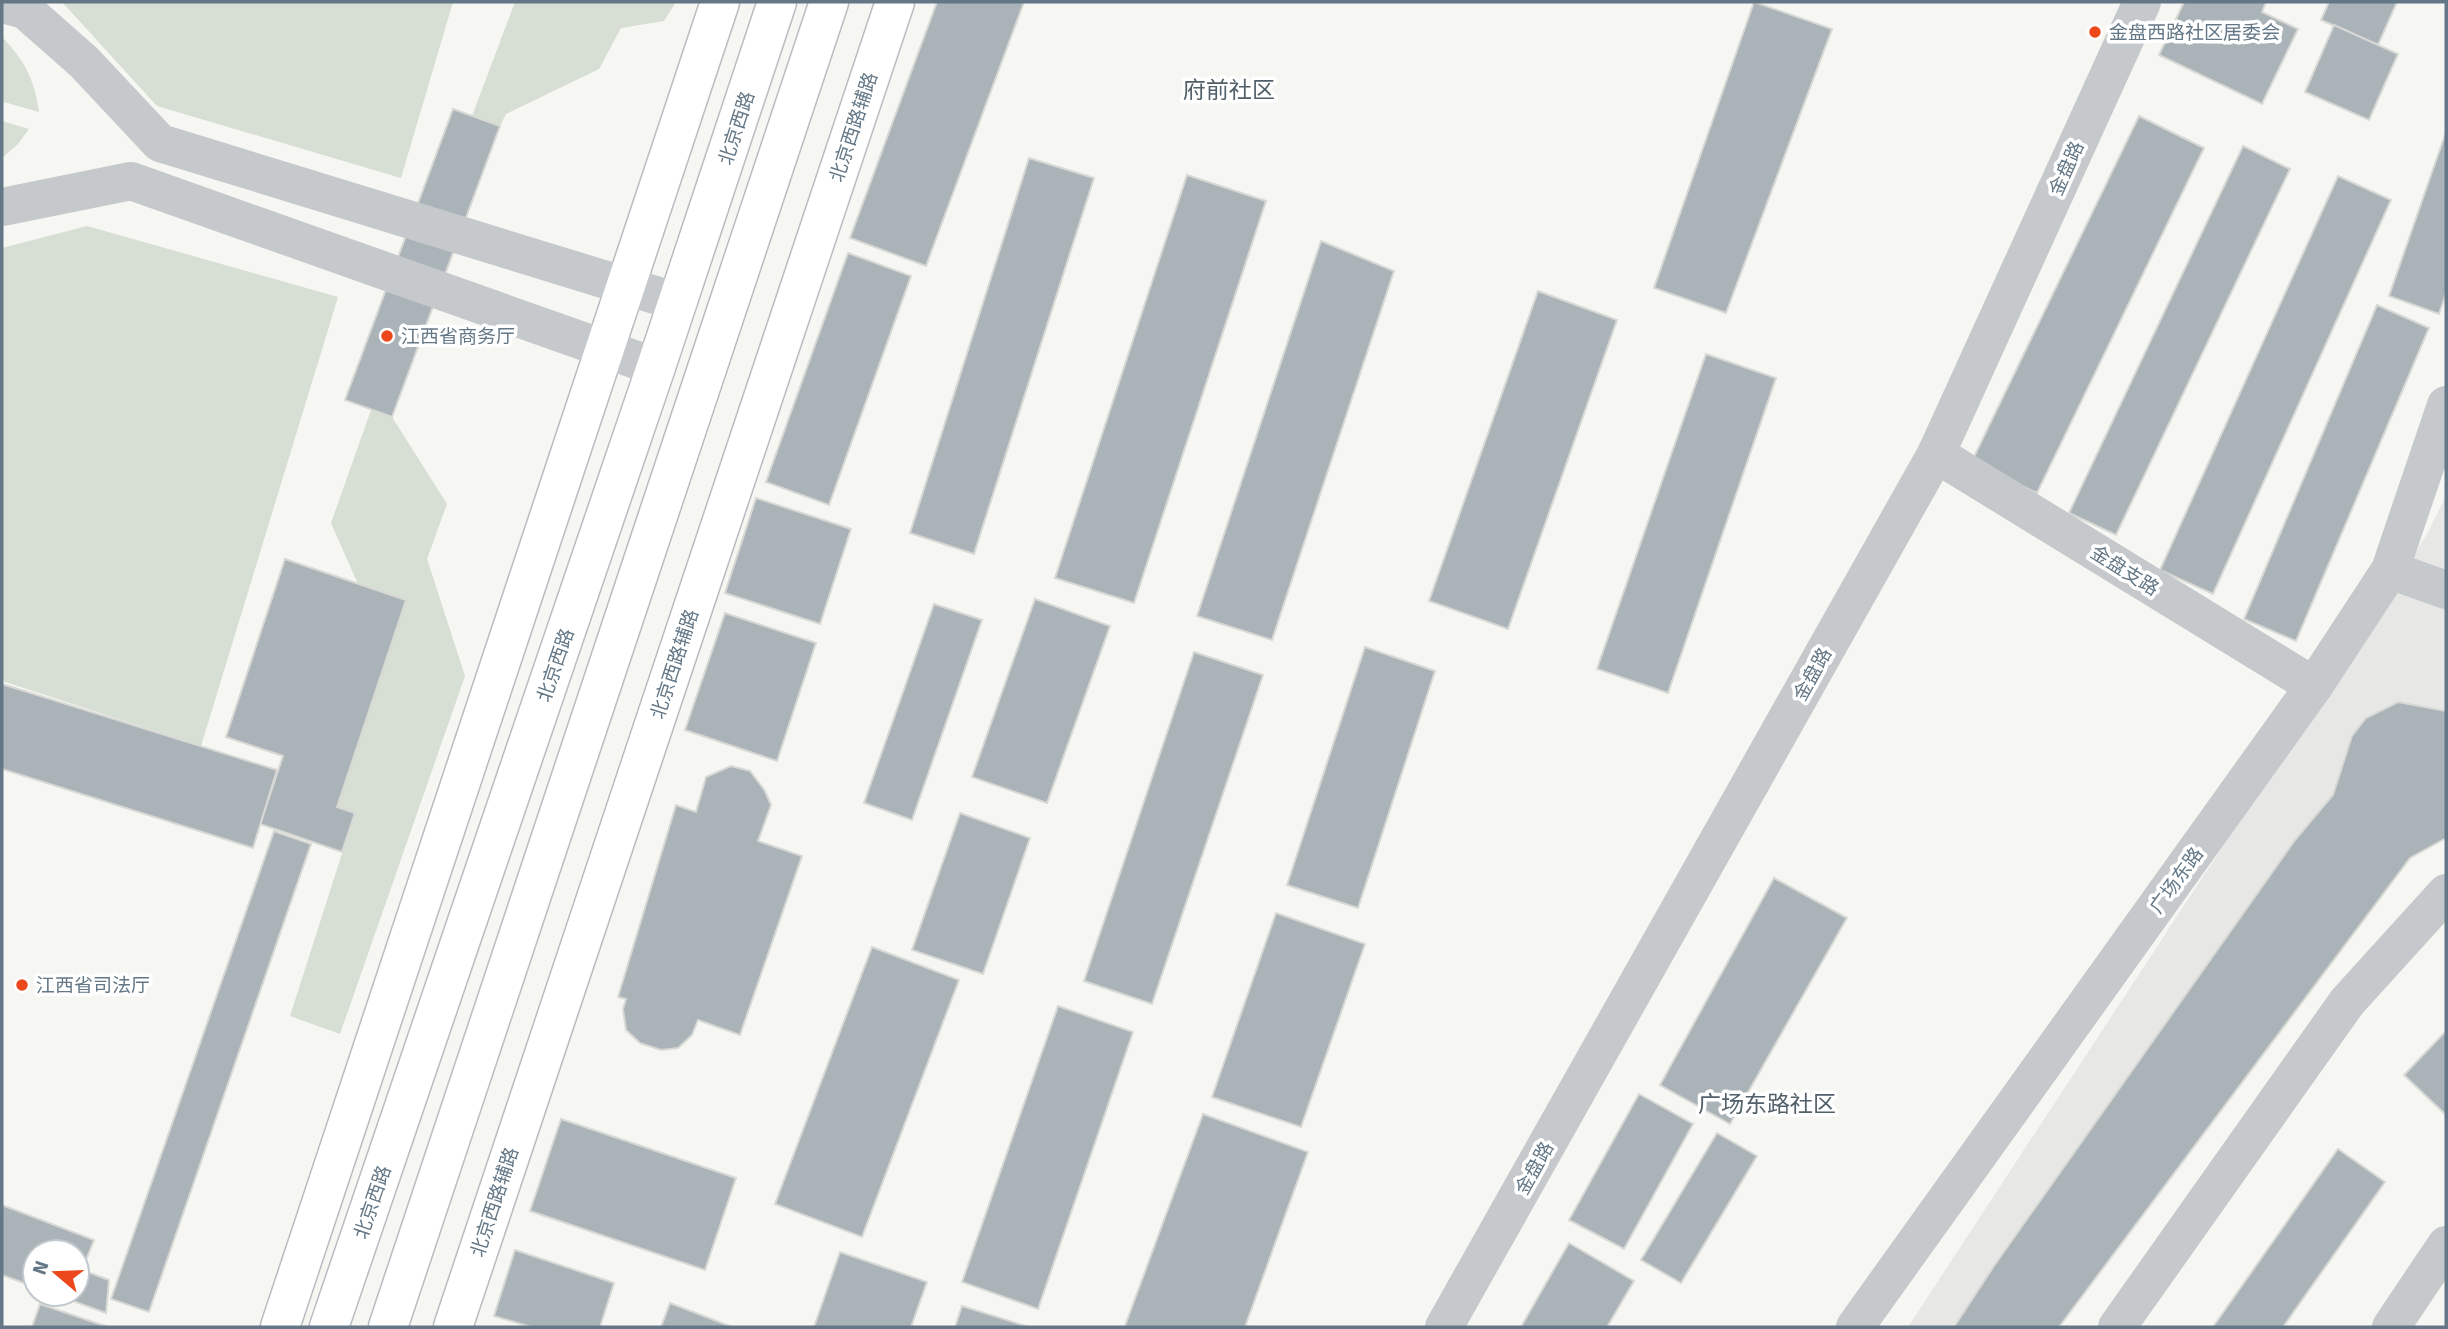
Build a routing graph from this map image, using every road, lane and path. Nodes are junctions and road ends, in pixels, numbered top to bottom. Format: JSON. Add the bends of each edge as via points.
{"nodes":[{"id":1,"x":720,"y":2,"type":"edge"},
{"id":2,"x":777,"y":2,"type":"edge"},
{"id":3,"x":830,"y":2,"type":"edge"},
{"id":4,"x":895,"y":2,"type":"edge"},
{"id":5,"x":2142,"y":2,"type":"edge"},
{"id":6,"x":2,"y":4,"type":"edge"},
{"id":7,"x":2,"y":207,"type":"edge"},
{"id":8,"x":625,"y":286,"type":"junction"},
{"id":9,"x":678,"y":302,"type":"junction"},
{"id":10,"x":604,"y":349,"type":"junction"},
{"id":11,"x":656,"y":367,"type":"junction"},
{"id":12,"x":2446,"y":405,"type":"edge"},
{"id":13,"x":1936,"y":454,"type":"junction"},
{"id":14,"x":2390,"y":570,"type":"junction"},
{"id":15,"x":2446,"y":590,"type":"edge"},
{"id":16,"x":2314,"y":687,"type":"junction"},
{"id":17,"x":2446,"y":893,"type":"edge"},
{"id":18,"x":2446,"y":1245,"type":"edge"},
{"id":19,"x":279,"y":1327,"type":"edge"},
{"id":20,"x":329,"y":1327,"type":"edge"},
{"id":21,"x":388,"y":1327,"type":"edge"},
{"id":22,"x":453,"y":1327,"type":"edge"},
{"id":23,"x":1444,"y":1327,"type":"edge"},
{"id":24,"x":1855,"y":1327,"type":"edge"},
{"id":25,"x":2117,"y":1327,"type":"edge"},
{"id":26,"x":2391,"y":1327,"type":"edge"}],
"edges":[{"from":1,"to":8,"type":"main road"},
{"from":2,"to":9,"type":"main road","name":"北京西路"},
{"from":3,"to":21,"type":"main road"},
{"from":4,"to":22,"type":"main road","name":"北京西路辅路"},
{"from":5,"to":13,"type":"street","name":"金盘路"},
{"from":6,"to":8,"type":"street","via":[[24,10],[84,62],[160,143]]},
{"from":7,"to":10,"type":"street","via":[[131,181]]},
{"from":8,"to":9,"type":"street"},
{"from":8,"to":10,"type":"main road"},
{"from":9,"to":11,"type":"main road","name":"北京西路"},
{"from":10,"to":11,"type":"street"},
{"from":10,"to":19,"type":"main road"},
{"from":11,"to":20,"type":"main road","name":"北京西路"},
{"from":12,"to":14,"type":"street","name":"广场东路"},
{"from":13,"to":16,"type":"street","name":"金盘支路"},
{"from":13,"to":23,"type":"street","name":"金盘路"},
{"from":14,"to":15,"type":"street"},
{"from":14,"to":16,"type":"street","name":"广场东路"},
{"from":16,"to":24,"type":"street","name":"广场东路"},
{"from":17,"to":25,"type":"street","via":[[2347,1002]]},
{"from":18,"to":26,"type":"street"}]}
